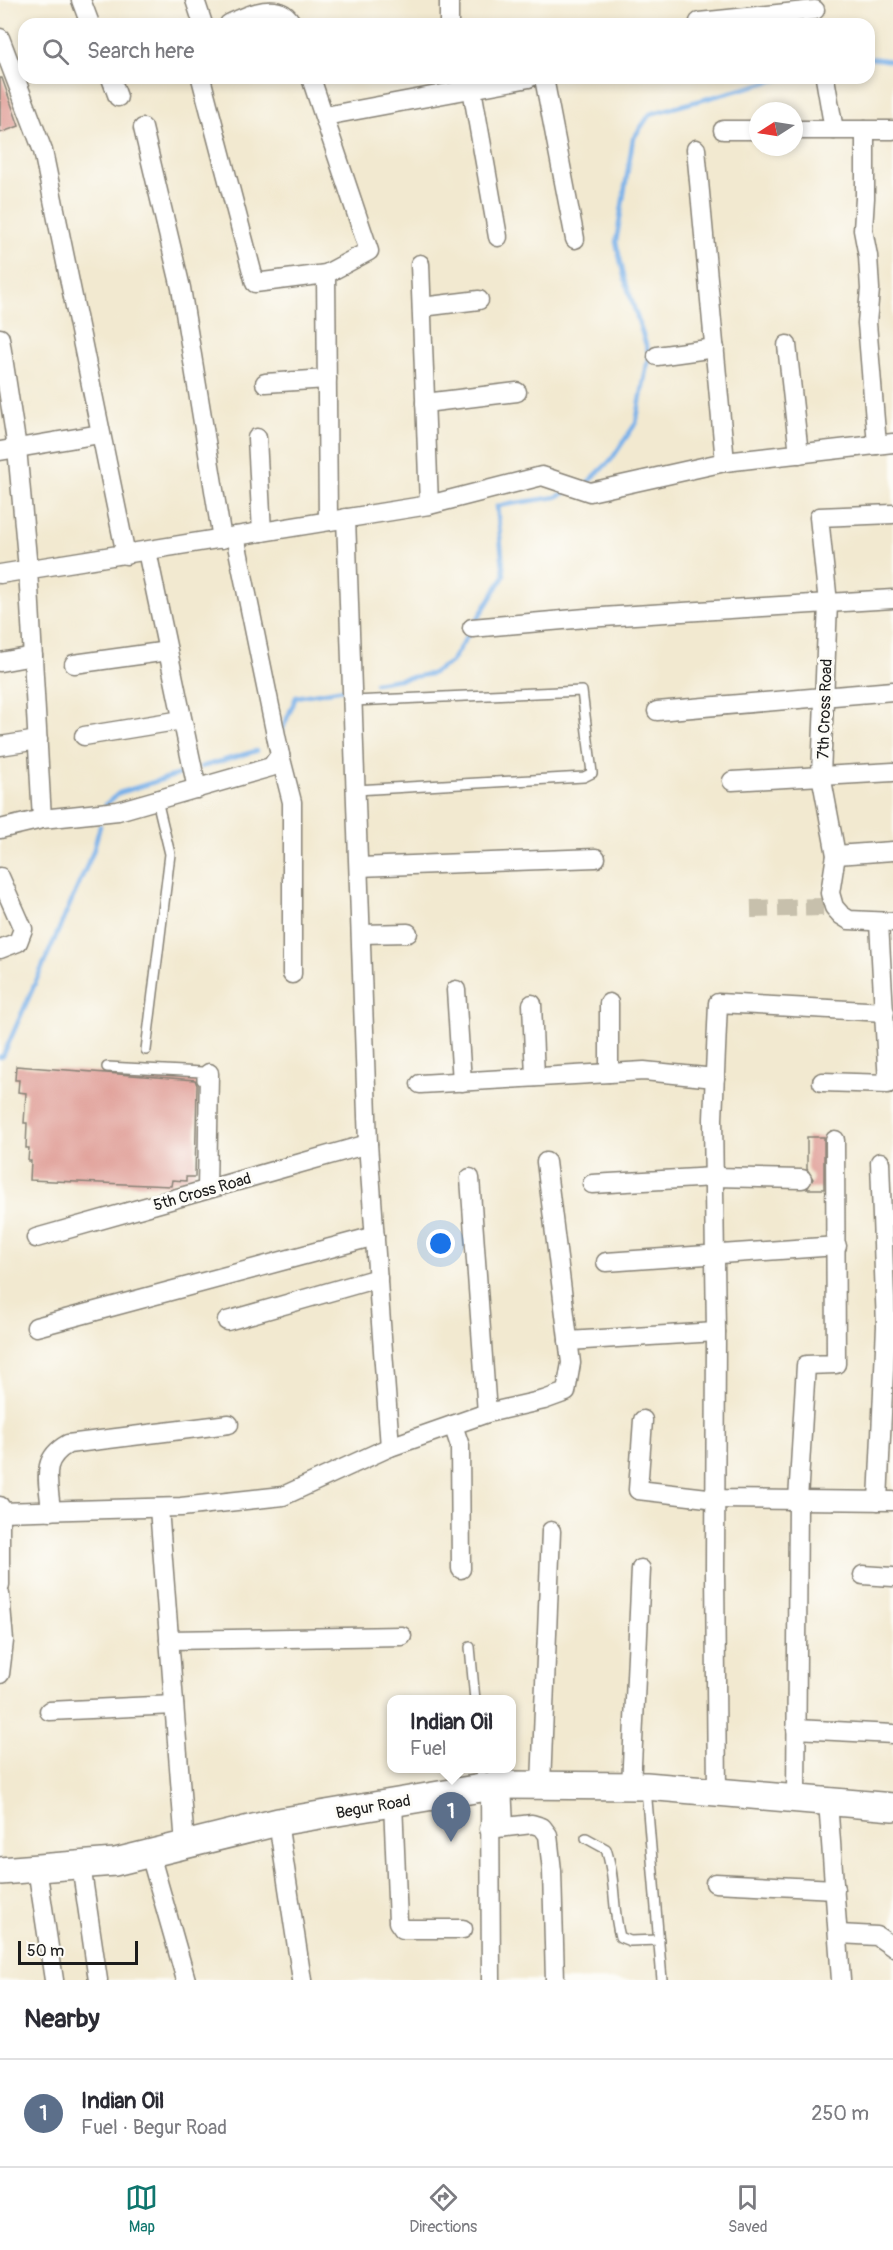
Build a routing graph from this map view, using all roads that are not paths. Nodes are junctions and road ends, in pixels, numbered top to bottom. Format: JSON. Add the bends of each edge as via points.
{"nodes":[{"id":1,"x":81,"y":0,"type":"edge"},
{"id":2,"x":195,"y":0,"type":"edge"},
{"id":3,"x":449,"y":0,"type":"edge"},
{"id":4,"x":815,"y":11,"type":"edge"},
{"id":5,"x":88,"y":18,"type":"edge"},
{"id":6,"x":201,"y":18,"type":"edge"},
{"id":7,"x":242,"y":18,"type":"edge"},
{"id":8,"x":289,"y":18,"type":"edge"},
{"id":9,"x":449,"y":18,"type":"edge"},
{"id":10,"x":741,"y":18,"type":"edge"},
{"id":11,"x":0,"y":38,"type":"edge"},
{"id":12,"x":113,"y":84,"type":"edge"},
{"id":13,"x":203,"y":84,"type":"edge"},
{"id":14,"x":313,"y":84,"type":"edge"},
{"id":15,"x":498,"y":84,"type":"edge"},
{"id":16,"x":545,"y":84,"type":"edge"},
{"id":17,"x":826,"y":84,"type":"edge"},
{"id":18,"x":450,"y":85,"type":"edge"},
{"id":19,"x":472,"y":89,"type":"junction"},
{"id":20,"x":118,"y":97,"type":"dead end"},
{"id":21,"x":325,"y":116,"type":"junction"},
{"id":22,"x":142,"y":128,"type":"dead end"},
{"id":23,"x":723,"y":130,"type":"dead end"},
{"id":24,"x":749,"y":130,"type":"edge"},
{"id":25,"x":803,"y":130,"type":"edge"},
{"id":26,"x":834,"y":130,"type":"junction"},
{"id":27,"x":865,"y":130,"type":"junction"},
{"id":28,"x":893,"y":130,"type":"edge"},
{"id":29,"x":696,"y":149,"type":"dead end"},
{"id":30,"x":498,"y":237,"type":"dead end"},
{"id":31,"x":575,"y":239,"type":"dead end"},
{"id":32,"x":420,"y":264,"type":"dead end"},
{"id":33,"x":326,"y":274,"type":"junction"},
{"id":34,"x":479,"y":300,"type":"dead end"},
{"id":35,"x":422,"y":306,"type":"junction"},
{"id":36,"x":1,"y":344,"type":"edge"},
{"id":37,"x":787,"y":345,"type":"dead end"},
{"id":38,"x":714,"y":348,"type":"junction"},
{"id":39,"x":657,"y":356,"type":"dead end"},
{"id":40,"x":327,"y":379,"type":"junction"},
{"id":41,"x":266,"y":383,"type":"dead end"},
{"id":42,"x":517,"y":392,"type":"dead end"},
{"id":43,"x":425,"y":403,"type":"junction"},
{"id":44,"x":100,"y":434,"type":"junction"},
{"id":45,"x":256,"y":438,"type":"dead end"},
{"id":46,"x":885,"y":444,"type":"edge"},
{"id":47,"x":9,"y":450,"type":"edge"},
{"id":48,"x":799,"y":454,"type":"junction"},
{"id":49,"x":725,"y":462,"type":"junction"},
{"id":50,"x":429,"y":505,"type":"junction"},
{"id":51,"x":893,"y":514,"type":"edge"},
{"id":52,"x":337,"y":520,"type":"junction"},
{"id":53,"x":262,"y":532,"type":"junction"},
{"id":54,"x":228,"y":538,"type":"junction"},
{"id":55,"x":147,"y":551,"type":"junction"},
{"id":56,"x":126,"y":555,"type":"junction"},
{"id":57,"x":28,"y":569,"type":"junction"},
{"id":58,"x":0,"y":574,"type":"edge"},
{"id":59,"x":893,"y":599,"type":"edge"},
{"id":60,"x":828,"y":603,"type":"junction"},
{"id":61,"x":472,"y":628,"type":"dead end"},
{"id":62,"x":168,"y":651,"type":"junction"},
{"id":63,"x":33,"y":656,"type":"junction"},
{"id":64,"x":0,"y":662,"type":"edge"},
{"id":65,"x":74,"y":664,"type":"dead end"},
{"id":66,"x":893,"y":692,"type":"edge"},
{"id":67,"x":824,"y":696,"type":"junction"},
{"id":68,"x":352,"y":701,"type":"junction"},
{"id":69,"x":657,"y":711,"type":"dead end"},
{"id":70,"x":182,"y":720,"type":"junction"},
{"id":71,"x":84,"y":736,"type":"dead end"},
{"id":72,"x":38,"y":740,"type":"junction"},
{"id":73,"x":0,"y":746,"type":"edge"},
{"id":74,"x":280,"y":754,"type":"junction"},
{"id":75,"x":893,"y":772,"type":"edge"},
{"id":76,"x":821,"y":775,"type":"junction"},
{"id":77,"x":732,"y":781,"type":"dead end"},
{"id":78,"x":197,"y":789,"type":"junction"},
{"id":79,"x":356,"y":790,"type":"junction"},
{"id":80,"x":157,"y":800,"type":"junction"},
{"id":81,"x":42,"y":819,"type":"junction"},
{"id":82,"x":0,"y":829,"type":"edge"},
{"id":83,"x":893,"y":851,"type":"edge"},
{"id":84,"x":836,"y":855,"type":"junction"},
{"id":85,"x":597,"y":858,"type":"dead end"},
{"id":86,"x":359,"y":867,"type":"junction"},
{"id":87,"x":0,"y":877,"type":"edge"},
{"id":88,"x":886,"y":922,"type":"edge"},
{"id":89,"x":408,"y":933,"type":"dead end"},
{"id":90,"x":361,"y":934,"type":"junction"},
{"id":91,"x":0,"y":949,"type":"edge"},
{"id":92,"x":292,"y":974,"type":"dead end"},
{"id":93,"x":456,"y":990,"type":"dead end"},
{"id":94,"x":609,"y":1003,"type":"dead end"},
{"id":95,"x":532,"y":1004,"type":"dead end"},
{"id":96,"x":885,"y":1012,"type":"junction"},
{"id":97,"x":146,"y":1050,"type":"dead end"},
{"id":98,"x":107,"y":1067,"type":"dead end"},
{"id":99,"x":209,"y":1073,"type":"dead end"},
{"id":100,"x":609,"y":1073,"type":"junction"},
{"id":101,"x":535,"y":1077,"type":"junction"},
{"id":102,"x":714,"y":1078,"type":"junction"},
{"id":103,"x":462,"y":1082,"type":"junction"},
{"id":104,"x":822,"y":1082,"type":"dead end"},
{"id":105,"x":420,"y":1084,"type":"dead end"},
{"id":106,"x":205,"y":1099,"type":"junction"},
{"id":107,"x":835,"y":1140,"type":"dead end"},
{"id":108,"x":369,"y":1144,"type":"junction"},
{"id":109,"x":546,"y":1162,"type":"dead end"},
{"id":110,"x":880,"y":1162,"type":"dead end"},
{"id":111,"x":714,"y":1177,"type":"junction"},
{"id":112,"x":470,"y":1178,"type":"dead end"},
{"id":113,"x":802,"y":1179,"type":"dead end"},
{"id":114,"x":592,"y":1184,"type":"dead end"},
{"id":115,"x":207,"y":1189,"type":"junction"},
{"id":116,"x":375,"y":1236,"type":"junction"},
{"id":117,"x":36,"y":1238,"type":"dead end"},
{"id":118,"x":837,"y":1246,"type":"junction"},
{"id":119,"x":714,"y":1254,"type":"junction"},
{"id":120,"x":606,"y":1262,"type":"dead end"},
{"id":121,"x":378,"y":1278,"type":"junction"},
{"id":122,"x":227,"y":1321,"type":"dead end"},
{"id":123,"x":36,"y":1327,"type":"dead end"},
{"id":124,"x":716,"y":1332,"type":"junction"},
{"id":125,"x":568,"y":1341,"type":"junction"},
{"id":126,"x":488,"y":1413,"type":"junction"},
{"id":127,"x":643,"y":1420,"type":"dead end"},
{"id":128,"x":229,"y":1424,"type":"dead end"},
{"id":129,"x":453,"y":1425,"type":"junction"},
{"id":130,"x":390,"y":1447,"type":"junction"},
{"id":131,"x":716,"y":1499,"type":"junction"},
{"id":132,"x":798,"y":1500,"type":"junction"},
{"id":133,"x":885,"y":1501,"type":"edge"},
{"id":134,"x":159,"y":1508,"type":"junction"},
{"id":135,"x":0,"y":1510,"type":"edge"},
{"id":136,"x":51,"y":1511,"type":"junction"},
{"id":137,"x":551,"y":1531,"type":"dead end"},
{"id":138,"x":461,"y":1569,"type":"dead end"},
{"id":139,"x":642,"y":1569,"type":"dead end"},
{"id":140,"x":863,"y":1575,"type":"dead end"},
{"id":141,"x":893,"y":1577,"type":"edge"},
{"id":142,"x":0,"y":1585,"type":"edge"},
{"id":143,"x":0,"y":1594,"type":"edge"},
{"id":144,"x":402,"y":1636,"type":"dead end"},
{"id":145,"x":169,"y":1640,"type":"junction"},
{"id":146,"x":470,"y":1647,"type":"dead end"},
{"id":147,"x":0,"y":1674,"type":"edge"},
{"id":148,"x":475,"y":1695,"type":"edge"},
{"id":149,"x":174,"y":1705,"type":"junction"},
{"id":150,"x":48,"y":1712,"type":"dead end"},
{"id":151,"x":796,"y":1729,"type":"junction"},
{"id":152,"x":893,"y":1734,"type":"edge"},
{"id":153,"x":489,"y":1782,"type":"edge"},
{"id":154,"x":541,"y":1785,"type":"junction"},
{"id":155,"x":639,"y":1786,"type":"junction"},
{"id":156,"x":717,"y":1792,"type":"junction"},
{"id":157,"x":796,"y":1798,"type":"junction"},
{"id":158,"x":828,"y":1801,"type":"junction"},
{"id":159,"x":393,"y":1803,"type":"junction"},
{"id":160,"x":893,"y":1807,"type":"edge"},
{"id":161,"x":278,"y":1822,"type":"junction"},
{"id":162,"x":497,"y":1828,"type":"junction"},
{"id":163,"x":586,"y":1838,"type":"dead end"},
{"id":164,"x":185,"y":1845,"type":"junction"},
{"id":165,"x":150,"y":1854,"type":"junction"},
{"id":166,"x":81,"y":1865,"type":"junction"},
{"id":167,"x":38,"y":1868,"type":"junction"},
{"id":168,"x":0,"y":1871,"type":"edge"},
{"id":169,"x":715,"y":1883,"type":"dead end"},
{"id":170,"x":835,"y":1889,"type":"junction"},
{"id":171,"x":463,"y":1929,"type":"dead end"},
{"id":172,"x":839,"y":1934,"type":"junction"},
{"id":173,"x":659,"y":1940,"type":"junction"},
{"id":174,"x":893,"y":1947,"type":"edge"},
{"id":175,"x":54,"y":1980,"type":"edge"},
{"id":176,"x":98,"y":1980,"type":"edge"},
{"id":177,"x":186,"y":1980,"type":"edge"},
{"id":178,"x":302,"y":1980,"type":"edge"},
{"id":179,"x":491,"y":1980,"type":"edge"},
{"id":180,"x":555,"y":1980,"type":"edge"},
{"id":181,"x":662,"y":1980,"type":"edge"},
{"id":182,"x":842,"y":1980,"type":"edge"}],
"edges":[{"from":1,"to":5,"type":"street"},
{"from":2,"to":6,"type":"street"},
{"from":3,"to":9,"type":"street"},
{"from":4,"to":10,"type":"street"},
{"from":7,"to":8,"type":"street","via":[[267,6],[283,10]]},
{"from":11,"to":44,"type":"street","via":[[43,151]]},
{"from":12,"to":20,"type":"street"},
{"from":13,"to":33,"type":"street","via":[[255,283]]},
{"from":14,"to":21,"type":"street"},
{"from":15,"to":19,"type":"street"},
{"from":16,"to":31,"type":"street"},
{"from":17,"to":26,"type":"street"},
{"from":18,"to":19,"type":"street"},
{"from":18,"to":21,"type":"street"},
{"from":19,"to":30,"type":"street"},
{"from":21,"to":33,"type":"street","via":[[369,251]]},
{"from":22,"to":54,"type":"street","via":[[181,288]]},
{"from":23,"to":24,"type":"street"},
{"from":25,"to":26,"type":"street"},
{"from":26,"to":27,"type":"street"},
{"from":27,"to":28,"type":"street"},
{"from":27,"to":46,"type":"street","via":[[863,230],[870,289],[867,323]]},
{"from":29,"to":38,"type":"street"},
{"from":32,"to":35,"type":"street"},
{"from":33,"to":40,"type":"street"},
{"from":34,"to":35,"type":"street"},
{"from":35,"to":43,"type":"street"},
{"from":36,"to":47,"type":"street"},
{"from":37,"to":48,"type":"street"},
{"from":38,"to":39,"type":"street"},
{"from":38,"to":49,"type":"street"},
{"from":40,"to":41,"type":"street"},
{"from":40,"to":52,"type":"street"},
{"from":42,"to":43,"type":"street"},
{"from":43,"to":50,"type":"street"},
{"from":44,"to":47,"type":"street"},
{"from":44,"to":56,"type":"street"},
{"from":45,"to":53,"type":"street"},
{"from":46,"to":48,"type":"street"},
{"from":47,"to":57,"type":"street"},
{"from":48,"to":49,"type":"street"},
{"from":49,"to":50,"type":"street","via":[[590,492],[542,476]]},
{"from":50,"to":52,"type":"street"},
{"from":51,"to":60,"type":"street","name":"7th Cross Road","via":[[819,517]]},
{"from":52,"to":53,"type":"street"},
{"from":52,"to":68,"type":"street"},
{"from":53,"to":54,"type":"street"},
{"from":54,"to":55,"type":"street"},
{"from":54,"to":74,"type":"street"},
{"from":55,"to":56,"type":"street"},
{"from":55,"to":62,"type":"street"},
{"from":56,"to":57,"type":"street"},
{"from":57,"to":58,"type":"street"},
{"from":57,"to":63,"type":"street"},
{"from":59,"to":60,"type":"street"},
{"from":60,"to":61,"type":"street"},
{"from":60,"to":67,"type":"street","name":"7th Cross Road"},
{"from":62,"to":65,"type":"street"},
{"from":62,"to":70,"type":"street"},
{"from":63,"to":64,"type":"street"},
{"from":63,"to":72,"type":"street"},
{"from":66,"to":67,"type":"street"},
{"from":67,"to":69,"type":"street"},
{"from":67,"to":76,"type":"street","name":"7th Cross Road"},
{"from":68,"to":79,"type":"street"},
{"from":68,"to":79,"type":"lane","via":[[582,691],[592,773],[584,777]]},
{"from":70,"to":71,"type":"street"},
{"from":70,"to":78,"type":"street"},
{"from":72,"to":73,"type":"street"},
{"from":72,"to":81,"type":"street"},
{"from":74,"to":78,"type":"street","via":[[271,767]]},
{"from":74,"to":92,"type":"street","via":[[292,802]]},
{"from":75,"to":76,"type":"street"},
{"from":76,"to":77,"type":"street"},
{"from":76,"to":84,"type":"street","name":"7th Cross Road"},
{"from":78,"to":80,"type":"street"},
{"from":79,"to":86,"type":"street"},
{"from":80,"to":81,"type":"street","via":[[118,811]]},
{"from":80,"to":97,"type":"lane","via":[[170,854]]},
{"from":81,"to":82,"type":"street"},
{"from":83,"to":84,"type":"street"},
{"from":84,"to":88,"type":"street","name":"7th Cross Road","via":[[829,907],[849,920]]},
{"from":85,"to":86,"type":"street"},
{"from":86,"to":90,"type":"street"},
{"from":87,"to":91,"type":"street","via":[[23,929],[18,942]]},
{"from":88,"to":96,"type":"street"},
{"from":89,"to":90,"type":"street"},
{"from":90,"to":108,"type":"street"},
{"from":93,"to":103,"type":"street"},
{"from":94,"to":100,"type":"street"},
{"from":95,"to":101,"type":"street"},
{"from":96,"to":102,"type":"street","via":[[718,1003]]},
{"from":96,"to":104,"type":"street","via":[[888,1084]]},
{"from":98,"to":106,"type":"lane","via":[[202,1072]]},
{"from":99,"to":106,"type":"street"},
{"from":100,"to":101,"type":"street"},
{"from":100,"to":102,"type":"street","via":[[644,1071]]},
{"from":101,"to":103,"type":"street"},
{"from":102,"to":111,"type":"street"},
{"from":103,"to":105,"type":"street"},
{"from":106,"to":115,"type":"street"},
{"from":107,"to":118,"type":"street"},
{"from":108,"to":115,"type":"street","name":"5th Cross Road"},
{"from":108,"to":116,"type":"street"},
{"from":109,"to":125,"type":"street"},
{"from":110,"to":133,"type":"street","via":[[886,1326]]},
{"from":111,"to":113,"type":"street"},
{"from":111,"to":114,"type":"street"},
{"from":111,"to":119,"type":"street"},
{"from":112,"to":126,"type":"street"},
{"from":115,"to":117,"type":"street","name":"5th Cross Road"},
{"from":116,"to":121,"type":"street"},
{"from":116,"to":123,"type":"street"},
{"from":118,"to":119,"type":"street"},
{"from":118,"to":132,"type":"street","via":[[836,1364],[806,1365]]},
{"from":119,"to":120,"type":"street"},
{"from":119,"to":124,"type":"street"},
{"from":121,"to":122,"type":"street"},
{"from":121,"to":130,"type":"street"},
{"from":124,"to":125,"type":"street"},
{"from":124,"to":131,"type":"street"},
{"from":125,"to":126,"type":"street","via":[[571,1363],[566,1392]]},
{"from":126,"to":129,"type":"street"},
{"from":127,"to":131,"type":"street","via":[[638,1490]]},
{"from":128,"to":136,"type":"street","via":[[68,1444],[49,1461]]},
{"from":129,"to":130,"type":"street"},
{"from":129,"to":138,"type":"street","via":[[460,1446]]},
{"from":130,"to":134,"type":"street","via":[[283,1496]]},
{"from":131,"to":132,"type":"street"},
{"from":131,"to":156,"type":"street"},
{"from":132,"to":133,"type":"street"},
{"from":132,"to":151,"type":"street"},
{"from":134,"to":136,"type":"street"},
{"from":134,"to":145,"type":"street"},
{"from":135,"to":136,"type":"street"},
{"from":135,"to":142,"type":"street"},
{"from":137,"to":154,"type":"street"},
{"from":139,"to":155,"type":"street"},
{"from":140,"to":141,"type":"street"},
{"from":143,"to":147,"type":"street","via":[[4,1641]]},
{"from":144,"to":145,"type":"street"},
{"from":145,"to":149,"type":"street"},
{"from":146,"to":148,"type":"lane"},
{"from":149,"to":150,"type":"street"},
{"from":149,"to":164,"type":"street"},
{"from":151,"to":152,"type":"street"},
{"from":151,"to":157,"type":"street"},
{"from":153,"to":154,"type":"main road","name":"Begur Road"},
{"from":153,"to":159,"type":"main road","name":"Begur Road"},
{"from":153,"to":162,"type":"street"},
{"from":154,"to":155,"type":"main road","name":"Begur Road"},
{"from":155,"to":156,"type":"main road","name":"Begur Road"},
{"from":155,"to":173,"type":"lane"},
{"from":156,"to":157,"type":"main road","name":"Begur Road"},
{"from":157,"to":158,"type":"main road","name":"Begur Road"},
{"from":158,"to":160,"type":"main road","name":"Begur Road"},
{"from":158,"to":170,"type":"street"},
{"from":159,"to":161,"type":"main road","name":"Begur Road"},
{"from":159,"to":171,"type":"street","via":[[398,1922],[403,1929]]},
{"from":161,"to":164,"type":"main road","name":"Begur Road"},
{"from":161,"to":178,"type":"street"},
{"from":162,"to":179,"type":"street"},
{"from":162,"to":180,"type":"street","via":[[532,1824],[542,1827],[548,1835]]},
{"from":163,"to":173,"type":"lane","via":[[606,1850],[609,1858],[620,1937],[630,1941]]},
{"from":164,"to":165,"type":"main road","name":"Begur Road"},
{"from":165,"to":166,"type":"main road","name":"Begur Road"},
{"from":165,"to":177,"type":"street"},
{"from":166,"to":167,"type":"main road","name":"Begur Road"},
{"from":166,"to":176,"type":"street"},
{"from":167,"to":168,"type":"main road","name":"Begur Road"},
{"from":167,"to":175,"type":"street"},
{"from":169,"to":170,"type":"street"},
{"from":170,"to":172,"type":"street"},
{"from":172,"to":174,"type":"street","via":[[877,1936]]},
{"from":172,"to":182,"type":"street"},
{"from":173,"to":181,"type":"lane"}]}
